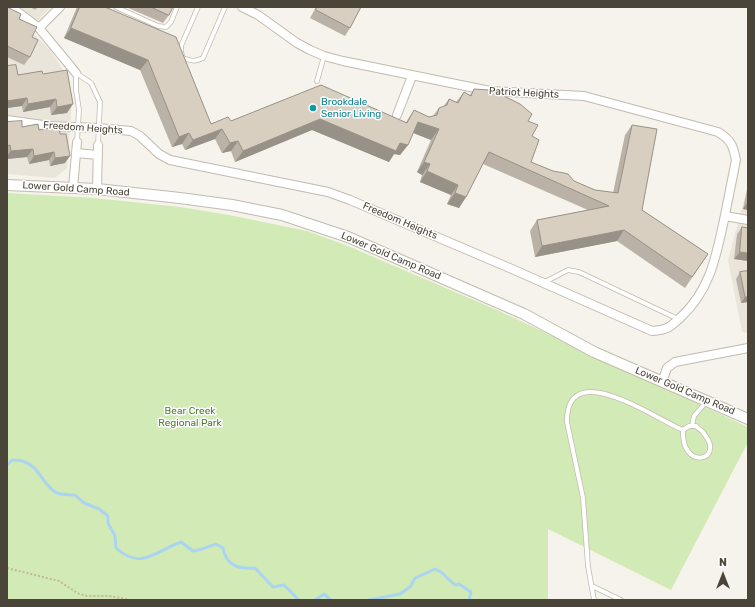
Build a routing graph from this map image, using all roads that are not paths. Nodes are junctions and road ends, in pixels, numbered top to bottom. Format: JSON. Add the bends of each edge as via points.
{"nodes":[{"id":1,"x":12,"y":7,"type":"edge"},
{"id":2,"x":60,"y":7,"type":"edge"},
{"id":3,"x":116,"y":7,"type":"edge"},
{"id":4,"x":177,"y":7,"type":"edge"},
{"id":5,"x":198,"y":7,"type":"edge"},
{"id":6,"x":225,"y":7,"type":"edge"},
{"id":7,"x":242,"y":7,"type":"edge"},
{"id":8,"x":39,"y":28,"type":"junction"},
{"id":9,"x":324,"y":56,"type":"junction"},
{"id":10,"x":76,"y":73,"type":"junction"},
{"id":11,"x":412,"y":76,"type":"junction"},
{"id":12,"x":317,"y":81,"type":"dead end"},
{"id":13,"x":397,"y":115,"type":"dead end"},
{"id":14,"x":7,"y":120,"type":"edge"},
{"id":15,"x":78,"y":127,"type":"junction"},
{"id":16,"x":98,"y":128,"type":"junction"},
{"id":17,"x":77,"y":142,"type":"joint"},
{"id":18,"x":98,"y":145,"type":"joint"},
{"id":19,"x":76,"y":153,"type":"junction"},
{"id":20,"x":98,"y":155,"type":"junction"},
{"id":21,"x":7,"y":185,"type":"edge"},
{"id":22,"x":73,"y":188,"type":"junction"},
{"id":23,"x":97,"y":190,"type":"junction"},
{"id":24,"x":725,"y":216,"type":"junction"},
{"id":25,"x":748,"y":220,"type":"edge"},
{"id":26,"x":723,"y":225,"type":"joint"},
{"id":27,"x":543,"y":283,"type":"junction"},
{"id":28,"x":679,"y":320,"type":"junction"},
{"id":29,"x":748,"y":348,"type":"edge"},
{"id":30,"x":662,"y":382,"type":"junction"},
{"id":31,"x":707,"y":400,"type":"junction"},
{"id":32,"x":748,"y":419,"type":"edge"},
{"id":33,"x":692,"y":426,"type":"junction"},
{"id":34,"x":683,"y":430,"type":"junction"},
{"id":35,"x":592,"y":586,"type":"junction"},
{"id":36,"x":594,"y":600,"type":"edge"},
{"id":37,"x":621,"y":600,"type":"edge"}],
"edges":[{"from":1,"to":8,"type":"street"},
{"from":2,"to":8,"type":"street"},
{"from":3,"to":4,"type":"lane","via":[[158,26],[166,27]]},
{"from":5,"to":6,"type":"lane","via":[[181,46],[184,58],[192,62],[203,58]]},
{"from":7,"to":9,"type":"street","name":"Patriot Heights","via":[[258,15],[297,43]]},
{"from":8,"to":10,"type":"street"},
{"from":9,"to":11,"type":"street","name":"Patriot Heights"},
{"from":9,"to":12,"type":"lane"},
{"from":10,"to":15,"type":"lane"},
{"from":10,"to":16,"type":"lane","via":[[91,83],[100,102]]},
{"from":11,"to":13,"type":"street"},
{"from":11,"to":24,"type":"street","name":"Patriot Heights","via":[[490,91],[584,96],[718,132],[728,138],[734,148],[736,160]]},
{"from":14,"to":15,"type":"street","name":"Freedom Heights"},
{"from":15,"to":16,"type":"street","name":"Freedom Heights"},
{"from":15,"to":17,"type":"lane"},
{"from":16,"to":18,"type":"lane"},
{"from":16,"to":27,"type":"street","name":"Freedom Heights","via":[[131,131],[170,160],[328,192]]},
{"from":17,"to":19,"type":"street"},
{"from":18,"to":20,"type":"street"},
{"from":19,"to":20,"type":"street"},
{"from":19,"to":22,"type":"street"},
{"from":20,"to":23,"type":"street"},
{"from":21,"to":22,"type":"street","name":"Lower Gold Camp Road"},
{"from":22,"to":23,"type":"street","name":"Lower Gold Camp Road"},
{"from":23,"to":30,"type":"street","name":"Lower Gold Camp Road","via":[[232,205],[282,215],[348,237],[524,314],[594,352]]},
{"from":24,"to":25,"type":"street"},
{"from":24,"to":26,"type":"street","name":"Patriot Heights"},
{"from":26,"to":28,"type":"street","name":"Freedom Heights","via":[[715,263],[706,284],[692,307]]},
{"from":27,"to":28,"type":"street","name":"Freedom Heights","via":[[652,331],[664,331]]},
{"from":27,"to":28,"type":"lane","via":[[568,270],[579,272]]},
{"from":29,"to":30,"type":"street","via":[[675,362],[667,368]]},
{"from":30,"to":31,"type":"street","name":"Lower Gold Camp Road"},
{"from":31,"to":32,"type":"street","name":"Lower Gold Camp Road"},
{"from":31,"to":33,"type":"lane","via":[[694,416]]},
{"from":33,"to":34,"type":"lane"},
{"from":33,"to":34,"type":"lane","via":[[696,426],[706,435],[710,450],[708,456],[703,458],[687,451]]},
{"from":34,"to":35,"type":"lane","via":[[628,402],[600,392],[583,392],[573,400],[567,414],[567,422],[583,498]]},
{"from":35,"to":36,"type":"lane"},
{"from":35,"to":37,"type":"lane"}]}
